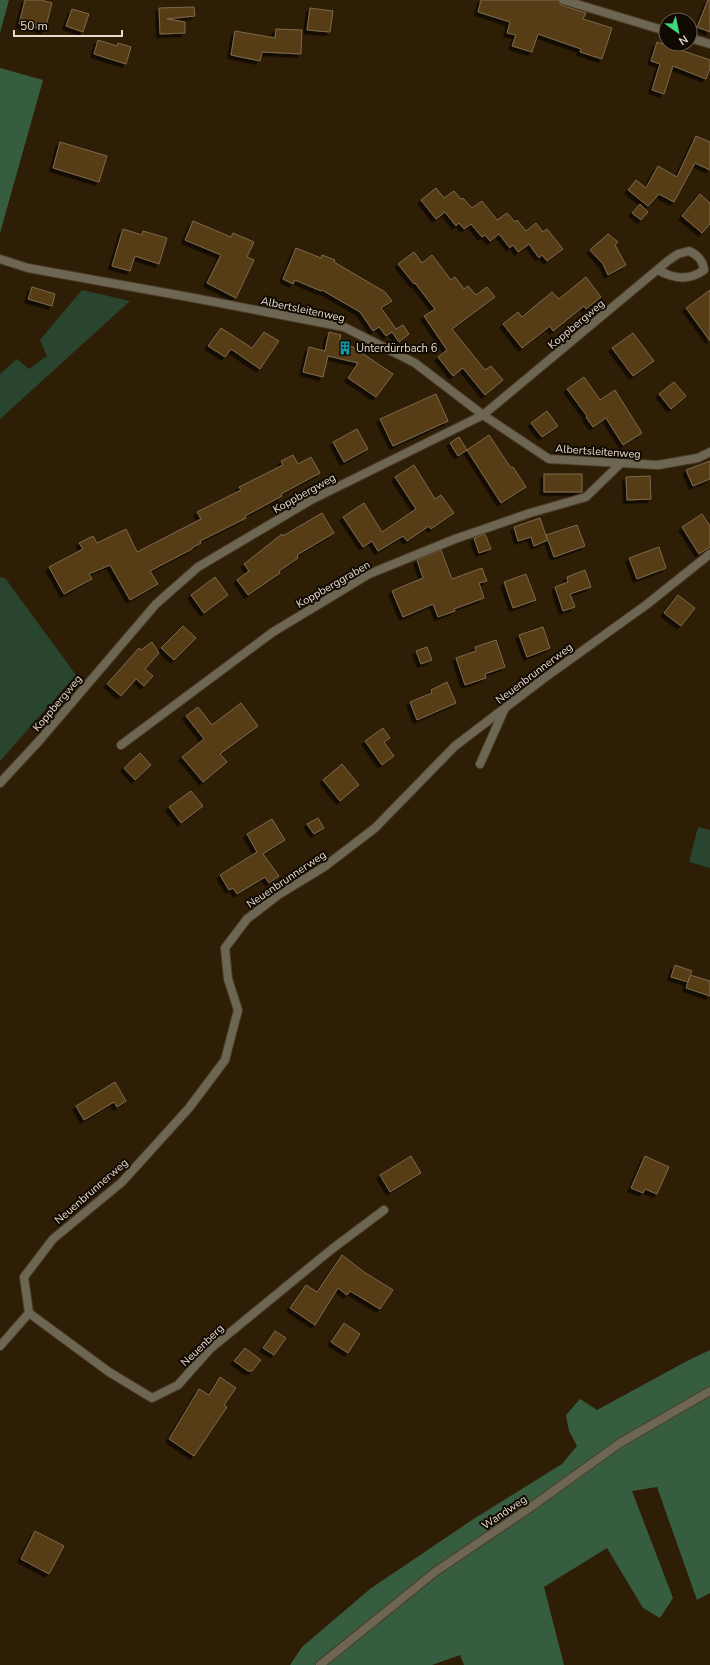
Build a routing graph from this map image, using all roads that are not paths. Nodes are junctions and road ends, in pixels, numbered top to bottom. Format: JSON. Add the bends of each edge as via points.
{"nodes":[{"id":1,"x":563,"y":0,"type":"edge"},
{"id":2,"x":658,"y":29,"type":"edge"},
{"id":3,"x":698,"y":40,"type":"edge"},
{"id":4,"x":710,"y":44,"type":"edge"},
{"id":5,"x":0,"y":259,"type":"edge"},
{"id":6,"x":658,"y":270,"type":"junction"},
{"id":7,"x":483,"y":415,"type":"junction"},
{"id":8,"x":710,"y":452,"type":"edge"},
{"id":9,"x":620,"y":464,"type":"junction"},
{"id":10,"x":710,"y":554,"type":"edge"},
{"id":11,"x":506,"y":707,"type":"junction"},
{"id":12,"x":121,"y":745,"type":"dead end"},
{"id":13,"x":480,"y":764,"type":"dead end"},
{"id":14,"x":0,"y":783,"type":"edge"},
{"id":15,"x":384,"y":1210,"type":"dead end"},
{"id":16,"x":29,"y":1313,"type":"junction"},
{"id":17,"x":0,"y":1346,"type":"edge"},
{"id":18,"x":710,"y":1391,"type":"edge"},
{"id":19,"x":320,"y":1665,"type":"edge"}],
"edges":[{"from":1,"to":2,"type":"street"},
{"from":3,"to":4,"type":"street"},
{"from":5,"to":7,"type":"street","name":"Albertsleitenweg","via":[[28,268],[344,327],[415,363]]},
{"from":6,"to":6,"type":"street","name":"Koppbergweg","via":[[669,276],[695,277],[704,270],[704,263],[696,254],[689,251],[678,254]]},
{"from":6,"to":7,"type":"street","name":"Koppbergweg"},
{"from":7,"to":9,"type":"street","name":"Albertsleitenweg","via":[[549,459]]},
{"from":7,"to":14,"type":"street","name":"Koppbergweg","via":[[311,500],[198,567],[156,604]]},
{"from":8,"to":9,"type":"street","name":"Albertsleitenweg","via":[[698,458],[658,465]]},
{"from":9,"to":12,"type":"street","name":"Koppberggraben","via":[[586,498],[530,513],[455,539],[369,574],[273,632]]},
{"from":10,"to":11,"type":"street","name":"Neuenbrunnerweg","via":[[646,605]]},
{"from":11,"to":13,"type":"street"},
{"from":11,"to":16,"type":"street","name":"Neuenbrunnerweg","via":[[455,746],[375,828],[324,867],[278,895],[246,919],[226,948],[228,979],[238,1010],[225,1060],[189,1108],[122,1182],[53,1239],[28,1271],[24,1277]]},
{"from":15,"to":16,"type":"street","name":"Neuenberg","via":[[210,1349],[178,1385],[152,1398],[109,1372]]},
{"from":16,"to":17,"type":"street"},
{"from":18,"to":19,"type":"street","name":"Wandweg","via":[[620,1443],[435,1572]]}]}
